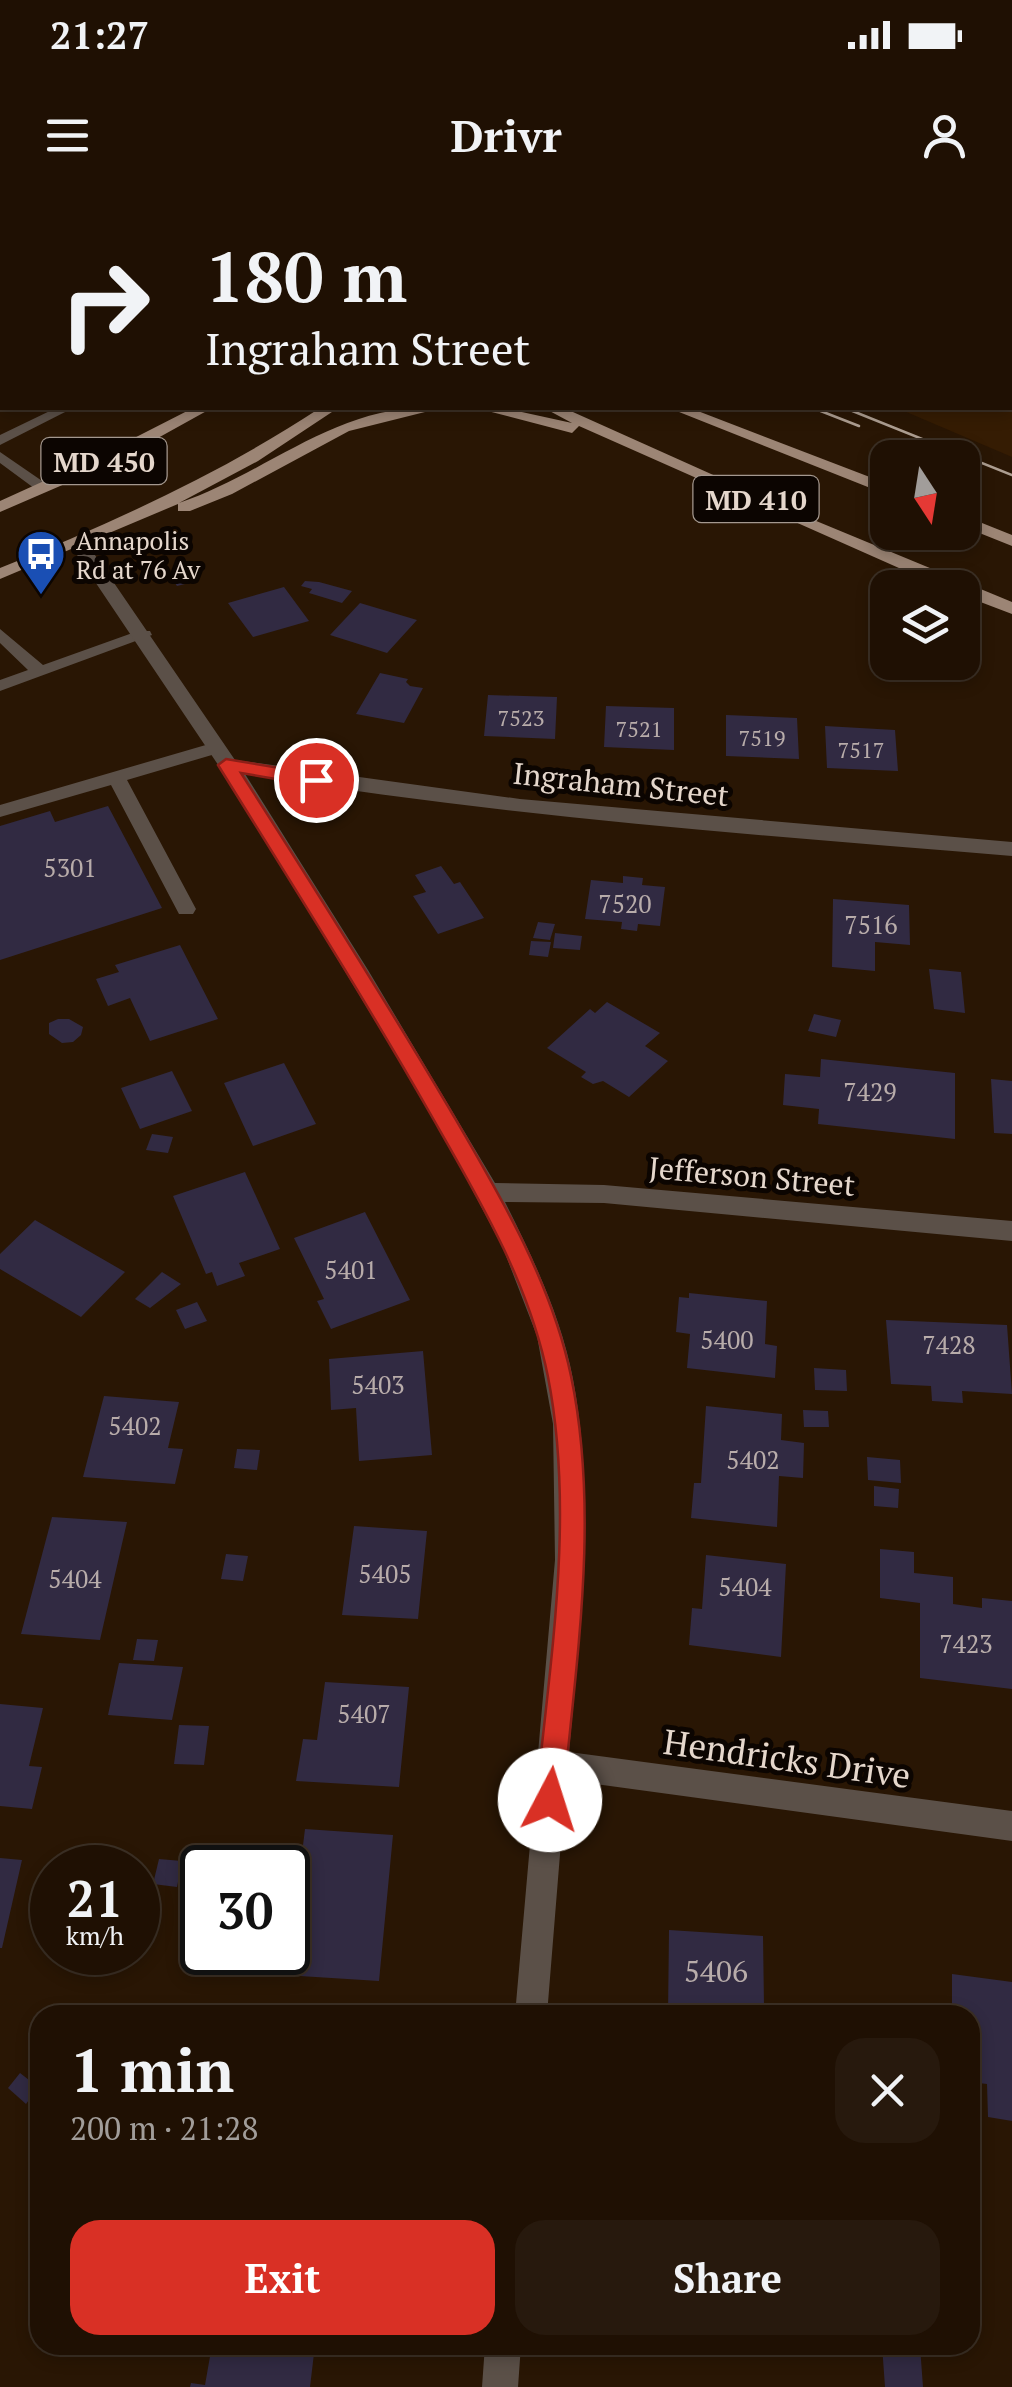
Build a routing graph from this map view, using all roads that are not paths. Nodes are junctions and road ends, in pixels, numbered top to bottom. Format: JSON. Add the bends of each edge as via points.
{"nodes":[{"id":1,"x":62,"y":410,"type":"edge"},
{"id":2,"x":200,"y":410,"type":"edge"},
{"id":3,"x":327,"y":410,"type":"edge"},
{"id":4,"x":404,"y":410,"type":"edge"},
{"id":5,"x":493,"y":410,"type":"edge"},
{"id":6,"x":557,"y":410,"type":"edge"},
{"id":7,"x":682,"y":410,"type":"edge"},
{"id":8,"x":0,"y":440,"type":"edge"},
{"id":9,"x":630,"y":441,"type":"junction"},
{"id":10,"x":0,"y":456,"type":"edge"},
{"id":11,"x":870,"y":483,"type":"edge"},
{"id":12,"x":43,"y":488,"type":"junction"},
{"id":13,"x":0,"y":507,"type":"edge"},
{"id":14,"x":135,"y":516,"type":"junction"},
{"id":15,"x":980,"y":527,"type":"edge"},
{"id":16,"x":1012,"y":540,"type":"edge"},
{"id":17,"x":78,"y":543,"type":"junction"},
{"id":18,"x":919,"y":570,"type":"edge"},
{"id":19,"x":0,"y":574,"type":"edge"},
{"id":20,"x":980,"y":596,"type":"edge"},
{"id":21,"x":1012,"y":609,"type":"edge"},
{"id":22,"x":0,"y":634,"type":"edge"},
{"id":23,"x":144,"y":635,"type":"junction"},
{"id":24,"x":40,"y":672,"type":"junction"},
{"id":25,"x":0,"y":686,"type":"edge"},
{"id":26,"x":221,"y":756,"type":"junction"},
{"id":27,"x":116,"y":777,"type":"junction"},
{"id":28,"x":0,"y":810,"type":"edge"},
{"id":29,"x":1012,"y":850,"type":"edge"},
{"id":30,"x":186,"y":909,"type":"dead end"},
{"id":31,"x":486,"y":1192,"type":"junction"},
{"id":32,"x":1012,"y":1231,"type":"edge"},
{"id":33,"x":552,"y":1764,"type":"junction"},
{"id":34,"x":1012,"y":1826,"type":"edge"},
{"id":35,"x":532,"y":2005,"type":"edge"},
{"id":36,"x":503,"y":2355,"type":"edge"},
{"id":37,"x":500,"y":2387,"type":"edge"}],
"edges":[{"from":1,"to":8,"type":"lane"},
{"from":2,"to":12,"type":"main road","number":"MD 450"},
{"from":3,"to":14,"type":"main road","number":"MD 450","via":[[180,497]]},
{"from":4,"to":14,"type":"main road","via":[[342,428],[220,496]]},
{"from":5,"to":9,"type":"main road"},
{"from":6,"to":9,"type":"main road","number":"MD 410"},
{"from":7,"to":11,"type":"main road","number":"MD 410"},
{"from":9,"to":18,"type":"main road","number":"MD 410"},
{"from":10,"to":12,"type":"lane"},
{"from":12,"to":13,"type":"main road","number":"MD 450"},
{"from":14,"to":17,"type":"main road","number":"MD 450"},
{"from":15,"to":16,"type":"main road"},
{"from":17,"to":19,"type":"main road","number":"MD 450"},
{"from":17,"to":23,"type":"street"},
{"from":20,"to":21,"type":"main road","number":"MD 410"},
{"from":22,"to":24,"type":"lane"},
{"from":23,"to":24,"type":"lane"},
{"from":23,"to":26,"type":"street"},
{"from":24,"to":25,"type":"lane"},
{"from":26,"to":27,"type":"lane"},
{"from":26,"to":29,"type":"street","name":"Ingraham Street","via":[[473,799]]},
{"from":26,"to":31,"type":"street","via":[[368,987]]},
{"from":27,"to":28,"type":"lane"},
{"from":27,"to":30,"type":"lane"},
{"from":31,"to":32,"type":"street","name":"Jefferson Street","via":[[604,1194]]},
{"from":31,"to":33,"type":"street","via":[[535,1293],[566,1428],[571,1573]]},
{"from":33,"to":34,"type":"street","name":"Hendricks Drive"},
{"from":33,"to":35,"type":"street"},
{"from":36,"to":37,"type":"street"}]}
